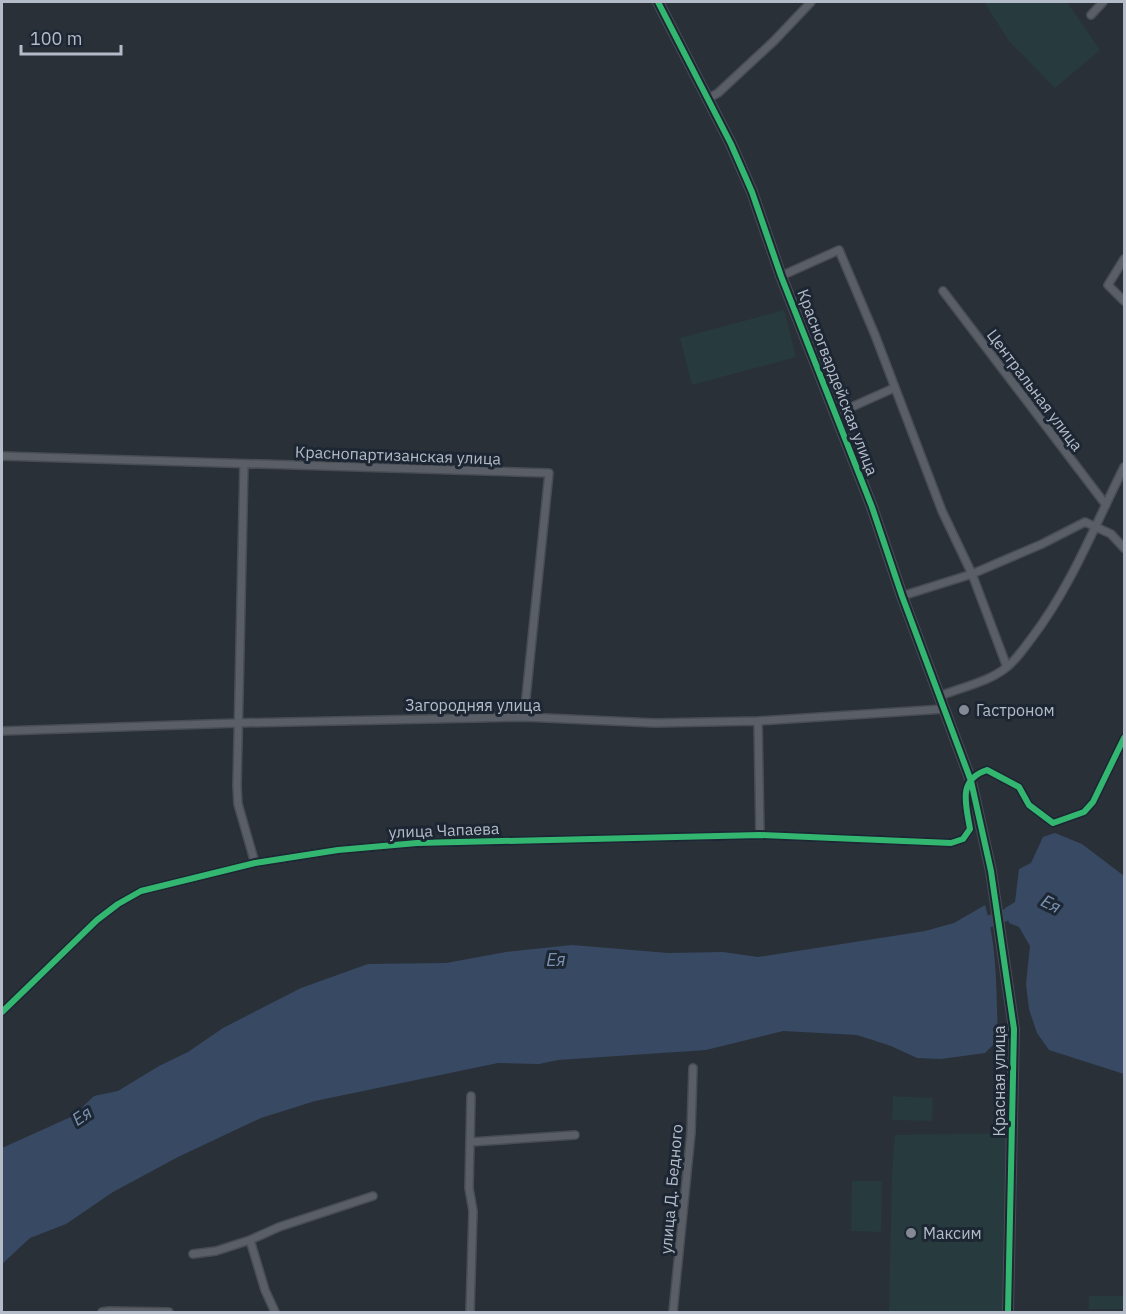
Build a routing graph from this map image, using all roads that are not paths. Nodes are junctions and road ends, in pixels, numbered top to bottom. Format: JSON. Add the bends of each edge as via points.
{"nodes":[{"id":1,"x":658,"y":2,"type":"edge"},
{"id":2,"x":812,"y":2,"type":"edge"},
{"id":3,"x":1103,"y":2,"type":"edge"},
{"id":4,"x":1091,"y":15,"type":"dead end"},
{"id":5,"x":709,"y":98,"type":"junction"},
{"id":6,"x":1125,"y":259,"type":"edge"},
{"id":7,"x":781,"y":276,"type":"junction"},
{"id":8,"x":943,"y":291,"type":"dead end"},
{"id":9,"x":1125,"y":301,"type":"edge"},
{"id":10,"x":894,"y":388,"type":"junction"},
{"id":11,"x":836,"y":414,"type":"junction"},
{"id":12,"x":2,"y":456,"type":"edge"},
{"id":13,"x":244,"y":464,"type":"junction"},
{"id":14,"x":1125,"y":467,"type":"edge"},
{"id":15,"x":1106,"y":505,"type":"junction"},
{"id":16,"x":1096,"y":528,"type":"junction"},
{"id":17,"x":1125,"y":548,"type":"edge"},
{"id":18,"x":972,"y":574,"type":"junction"},
{"id":19,"x":902,"y":596,"type":"junction"},
{"id":20,"x":1008,"y":667,"type":"junction"},
{"id":21,"x":940,"y":696,"type":"junction"},
{"id":22,"x":944,"y":710,"type":"junction"},
{"id":23,"x":524,"y":717,"type":"junction"},
{"id":24,"x":758,"y":720,"type":"junction"},
{"id":25,"x":238,"y":723,"type":"junction"},
{"id":26,"x":2,"y":732,"type":"edge"},
{"id":27,"x":1125,"y":738,"type":"edge"},
{"id":28,"x":971,"y":782,"type":"junction"},
{"id":29,"x":760,"y":836,"type":"junction"},
{"id":30,"x":255,"y":863,"type":"junction"},
{"id":31,"x":2,"y":1012,"type":"edge"},
{"id":32,"x":693,"y":1068,"type":"dead end"},
{"id":33,"x":471,"y":1096,"type":"dead end"},
{"id":34,"x":575,"y":1135,"type":"dead end"},
{"id":35,"x":471,"y":1142,"type":"junction"},
{"id":36,"x":372,"y":1196,"type":"dead end"},
{"id":37,"x":250,"y":1240,"type":"junction"},
{"id":38,"x":193,"y":1254,"type":"dead end"},
{"id":39,"x":102,"y":1312,"type":"edge"},
{"id":40,"x":169,"y":1312,"type":"edge"},
{"id":41,"x":275,"y":1312,"type":"edge"},
{"id":42,"x":470,"y":1312,"type":"edge"},
{"id":43,"x":673,"y":1312,"type":"edge"},
{"id":44,"x":1008,"y":1312,"type":"edge"}],
"edges":[{"from":1,"to":5,"type":"street","name":"Красногвардейская улица"},
{"from":2,"to":5,"type":"street"},
{"from":3,"to":4,"type":"street"},
{"from":5,"to":7,"type":"street","name":"Красногвардейская улица","via":[[752,192]]},
{"from":6,"to":9,"type":"street","via":[[1108,285]]},
{"from":7,"to":10,"type":"street","via":[[839,250]]},
{"from":7,"to":11,"type":"street","name":"Красногвардейская улица"},
{"from":8,"to":15,"type":"street","name":"Центральная улица"},
{"from":10,"to":11,"type":"street"},
{"from":10,"to":18,"type":"street","via":[[942,511]]},
{"from":11,"to":19,"type":"street","name":"Красногвардейская улица"},
{"from":12,"to":13,"type":"street","name":"Краснопартизанская улица"},
{"from":13,"to":23,"type":"street","name":"Краснопартизанская улица","via":[[549,473]]},
{"from":13,"to":25,"type":"street"},
{"from":14,"to":15,"type":"street"},
{"from":15,"to":16,"type":"street"},
{"from":16,"to":17,"type":"street","via":[[1111,534]]},
{"from":16,"to":18,"type":"street","via":[[1085,522]]},
{"from":16,"to":20,"type":"street","via":[[1052,612]]},
{"from":18,"to":19,"type":"street"},
{"from":18,"to":20,"type":"street"},
{"from":19,"to":21,"type":"street","name":"Красногвардейская улица"},
{"from":20,"to":21,"type":"street"},
{"from":21,"to":22,"type":"street","name":"Красногвардейская улица"},
{"from":22,"to":24,"type":"street","name":"Загородняя улица"},
{"from":22,"to":28,"type":"street","name":"Красногвардейская улица"},
{"from":23,"to":24,"type":"street","name":"Загородняя улица","via":[[655,723]]},
{"from":23,"to":25,"type":"street","name":"Загородняя улица"},
{"from":24,"to":29,"type":"street"},
{"from":25,"to":26,"type":"street","name":"Загородняя улица"},
{"from":25,"to":30,"type":"street","via":[[238,804]]},
{"from":27,"to":28,"type":"street","via":[[1093,802],[1084,812],[1053,823],[1029,805],[1019,787],[987,770],[976,774]]},
{"from":28,"to":29,"type":"street","name":"улица Чапаева","via":[[964,796],[970,829],[963,839],[951,843]]},
{"from":28,"to":44,"type":"street","name":"Красная улица","via":[[991,871],[1014,1029]]},
{"from":29,"to":30,"type":"street","name":"улица Чапаева","via":[[417,843]]},
{"from":30,"to":31,"type":"street","name":"улица Чапаева","via":[[141,891],[118,904]]},
{"from":32,"to":43,"type":"street","name":"улица Д. Бедного","via":[[691,1133]]},
{"from":33,"to":35,"type":"street"},
{"from":34,"to":35,"type":"street"},
{"from":35,"to":42,"type":"street"},
{"from":36,"to":37,"type":"street"},
{"from":37,"to":38,"type":"street"},
{"from":37,"to":41,"type":"street"},
{"from":39,"to":40,"type":"street"}]}
